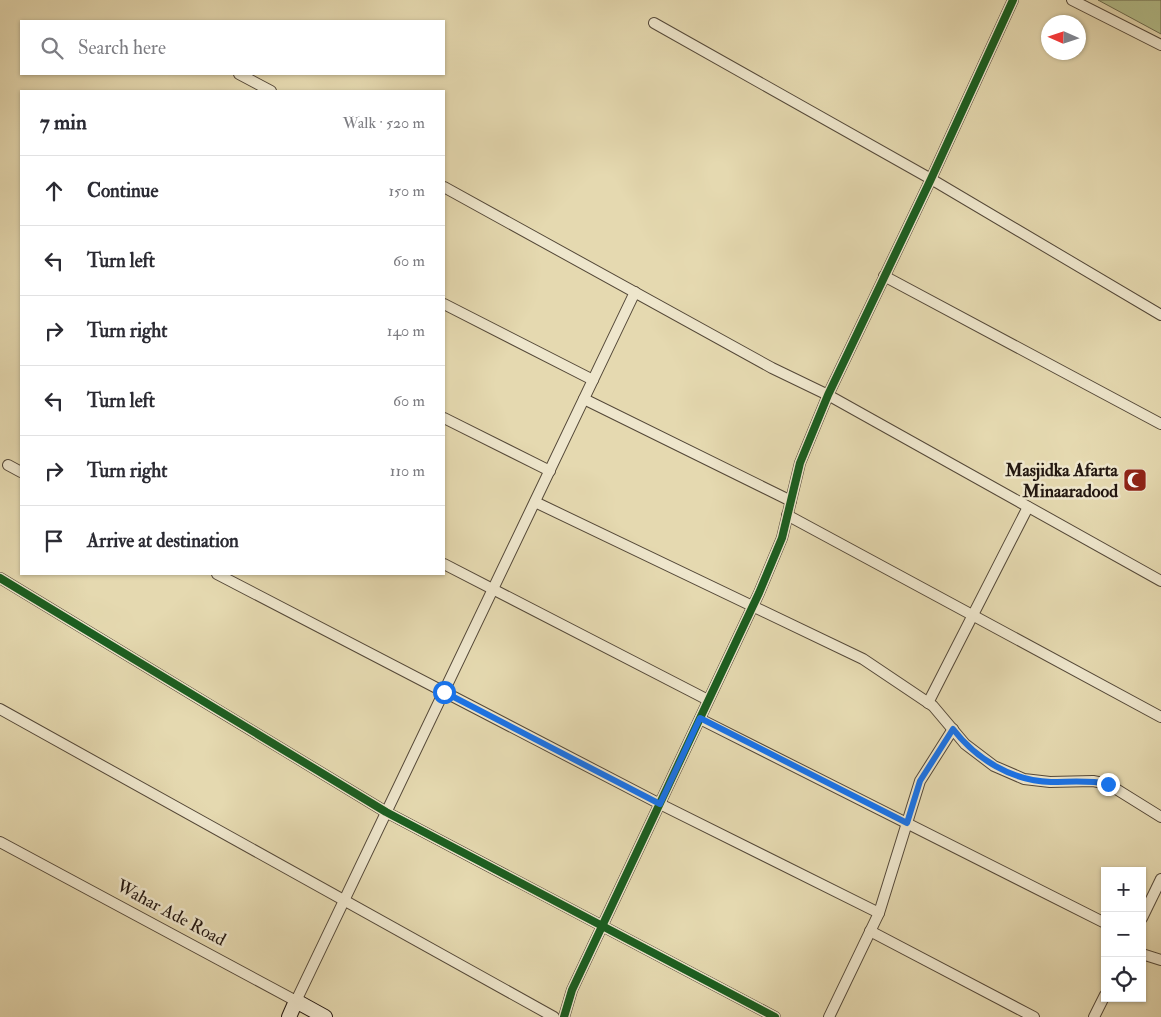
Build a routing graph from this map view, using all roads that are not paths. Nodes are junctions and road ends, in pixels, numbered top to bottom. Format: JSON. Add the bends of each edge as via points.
{"nodes":[{"id":1,"x":1013,"y":0,"type":"edge"},
{"id":2,"x":1072,"y":0,"type":"edge"},
{"id":3,"x":654,"y":23,"type":"dead end"},
{"id":4,"x":1161,"y":45,"type":"edge"},
{"id":5,"x":241,"y":75,"type":"edge"},
{"id":6,"x":269,"y":90,"type":"edge"},
{"id":7,"x":931,"y":179,"type":"junction"},
{"id":8,"x":445,"y":188,"type":"edge"},
{"id":9,"x":884,"y":276,"type":"junction"},
{"id":10,"x":635,"y":292,"type":"junction"},
{"id":11,"x":445,"y":305,"type":"edge"},
{"id":12,"x":1161,"y":315,"type":"edge"},
{"id":13,"x":593,"y":380,"type":"junction"},
{"id":14,"x":828,"y":395,"type":"junction"},
{"id":15,"x":584,"y":399,"type":"junction"},
{"id":16,"x":445,"y":418,"type":"edge"},
{"id":17,"x":1161,"y":424,"type":"edge"},
{"id":18,"x":8,"y":464,"type":"dead end"},
{"id":19,"x":20,"y":471,"type":"edge"},
{"id":20,"x":550,"y":471,"type":"junction"},
{"id":21,"x":791,"y":501,"type":"junction"},
{"id":22,"x":535,"y":502,"type":"junction"},
{"id":23,"x":1028,"y":507,"type":"junction"},
{"id":24,"x":787,"y":515,"type":"junction"},
{"id":25,"x":445,"y":565,"type":"edge"},
{"id":26,"x":220,"y":575,"type":"edge"},
{"id":27,"x":0,"y":578,"type":"edge"},
{"id":28,"x":1161,"y":581,"type":"edge"},
{"id":29,"x":493,"y":590,"type":"junction"},
{"id":30,"x":753,"y":605,"type":"junction"},
{"id":31,"x":972,"y":615,"type":"junction"},
{"id":32,"x":444,"y":692,"type":"junction"},
{"id":33,"x":708,"y":700,"type":"junction"},
{"id":34,"x":928,"y":703,"type":"junction"},
{"id":35,"x":0,"y":710,"type":"edge"},
{"id":36,"x":1161,"y":717,"type":"edge"},
{"id":37,"x":700,"y":718,"type":"junction"},
{"id":38,"x":953,"y":729,"type":"junction"},
{"id":39,"x":660,"y":804,"type":"junction"},
{"id":40,"x":386,"y":812,"type":"junction"},
{"id":41,"x":1161,"y":817,"type":"edge"},
{"id":42,"x":907,"y":823,"type":"junction"},
{"id":43,"x":0,"y":842,"type":"edge"},
{"id":44,"x":1161,"y":879,"type":"edge"},
{"id":45,"x":344,"y":901,"type":"junction"},
{"id":46,"x":1145,"y":912,"type":"edge"},
{"id":47,"x":879,"y":913,"type":"junction"},
{"id":48,"x":1101,"y":921,"type":"edge"},
{"id":49,"x":601,"y":927,"type":"junction"},
{"id":50,"x":870,"y":931,"type":"junction"},
{"id":51,"x":1146,"y":955,"type":"edge"},
{"id":52,"x":1161,"y":960,"type":"edge"},
{"id":53,"x":296,"y":1001,"type":"junction"},
{"id":54,"x":1102,"y":1002,"type":"edge"},
{"id":55,"x":288,"y":1017,"type":"edge"},
{"id":56,"x":326,"y":1017,"type":"edge"},
{"id":57,"x":554,"y":1017,"type":"edge"},
{"id":58,"x":564,"y":1017,"type":"edge"},
{"id":59,"x":775,"y":1017,"type":"edge"},
{"id":60,"x":829,"y":1017,"type":"edge"},
{"id":61,"x":1034,"y":1017,"type":"edge"},
{"id":62,"x":1094,"y":1017,"type":"edge"}],
"edges":[{"from":1,"to":7,"type":"street"},
{"from":2,"to":4,"type":"street"},
{"from":3,"to":7,"type":"street"},
{"from":5,"to":6,"type":"street"},
{"from":7,"to":9,"type":"street"},
{"from":7,"to":12,"type":"street"},
{"from":8,"to":10,"type":"street"},
{"from":9,"to":14,"type":"street"},
{"from":9,"to":17,"type":"street"},
{"from":10,"to":13,"type":"street"},
{"from":10,"to":14,"type":"street","via":[[772,368]]},
{"from":11,"to":13,"type":"street"},
{"from":13,"to":15,"type":"street"},
{"from":14,"to":21,"type":"street","via":[[800,463]]},
{"from":14,"to":23,"type":"street"},
{"from":15,"to":20,"type":"street"},
{"from":15,"to":21,"type":"street"},
{"from":16,"to":20,"type":"street"},
{"from":18,"to":19,"type":"street"},
{"from":20,"to":22,"type":"street"},
{"from":21,"to":24,"type":"street"},
{"from":22,"to":29,"type":"street"},
{"from":22,"to":30,"type":"street"},
{"from":23,"to":28,"type":"street"},
{"from":23,"to":31,"type":"street"},
{"from":24,"to":30,"type":"street","via":[[782,538]]},
{"from":24,"to":31,"type":"street"},
{"from":25,"to":29,"type":"street"},
{"from":26,"to":32,"type":"street"},
{"from":27,"to":40,"type":"street"},
{"from":29,"to":32,"type":"street"},
{"from":29,"to":33,"type":"street"},
{"from":30,"to":33,"type":"street"},
{"from":30,"to":34,"type":"street","via":[[863,659]]},
{"from":31,"to":34,"type":"street"},
{"from":31,"to":36,"type":"street"},
{"from":32,"to":39,"type":"street"},
{"from":32,"to":40,"type":"street"},
{"from":33,"to":37,"type":"street"},
{"from":34,"to":38,"type":"street"},
{"from":35,"to":45,"type":"street"},
{"from":37,"to":39,"type":"street"},
{"from":37,"to":42,"type":"street"},
{"from":38,"to":41,"type":"street","via":[[965,744],[994,766],[1024,779],[1108,784]]},
{"from":38,"to":42,"type":"street","via":[[920,781]]},
{"from":39,"to":47,"type":"street"},
{"from":39,"to":49,"type":"street"},
{"from":40,"to":45,"type":"street"},
{"from":40,"to":49,"type":"street"},
{"from":42,"to":47,"type":"street"},
{"from":42,"to":48,"type":"street"},
{"from":43,"to":53,"type":"street","name":"Wahar Ade Road"},
{"from":44,"to":46,"type":"street"},
{"from":45,"to":53,"type":"street"},
{"from":45,"to":57,"type":"street"},
{"from":47,"to":50,"type":"street"},
{"from":49,"to":58,"type":"street","via":[[572,990]]},
{"from":49,"to":59,"type":"street"},
{"from":50,"to":60,"type":"street"},
{"from":50,"to":61,"type":"street"},
{"from":51,"to":52,"type":"street"},
{"from":53,"to":55,"type":"street"},
{"from":53,"to":56,"type":"street","name":"Wahar Ade Road"},
{"from":54,"to":62,"type":"street"}]}
